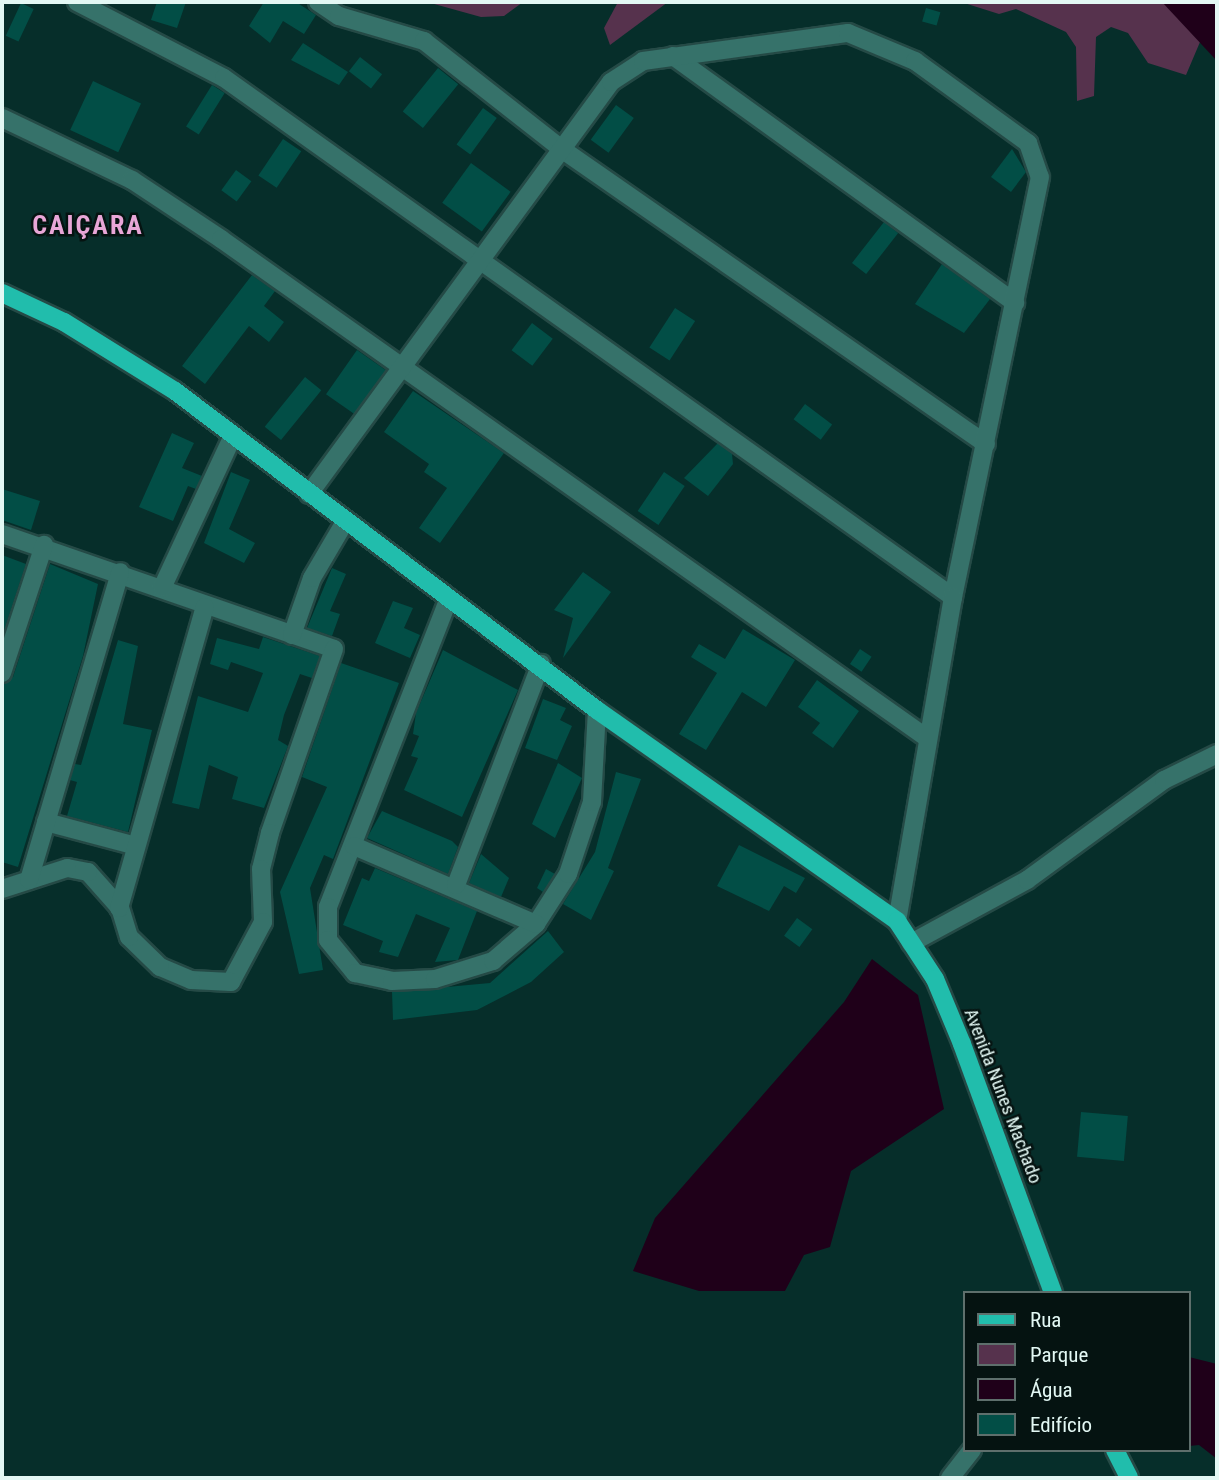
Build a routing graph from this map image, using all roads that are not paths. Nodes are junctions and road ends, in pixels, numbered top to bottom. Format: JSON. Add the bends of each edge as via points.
{"nodes":[{"id":1,"x":77,"y":2,"type":"edge"},
{"id":2,"x":318,"y":2,"type":"edge"},
{"id":3,"x":673,"y":56,"type":"junction"},
{"id":4,"x":2,"y":118,"type":"edge"},
{"id":5,"x":563,"y":150,"type":"junction"},
{"id":6,"x":482,"y":262,"type":"junction"},
{"id":7,"x":2,"y":293,"type":"edge"},
{"id":8,"x":1015,"y":303,"type":"junction"},
{"id":9,"x":403,"y":368,"type":"junction"},
{"id":10,"x":233,"y":436,"type":"junction"},
{"id":11,"x":986,"y":444,"type":"junction"},
{"id":12,"x":309,"y":494,"type":"junction"},
{"id":13,"x":346,"y":520,"type":"junction"},
{"id":14,"x":2,"y":534,"type":"edge"},
{"id":15,"x":44,"y":545,"type":"junction"},
{"id":16,"x":120,"y":572,"type":"junction"},
{"id":17,"x":162,"y":588,"type":"junction"},
{"id":18,"x":953,"y":597,"type":"junction"},
{"id":19,"x":449,"y":598,"type":"junction"},
{"id":20,"x":205,"y":607,"type":"junction"},
{"id":21,"x":292,"y":635,"type":"junction"},
{"id":22,"x":541,"y":664,"type":"junction"},
{"id":23,"x":2,"y":673,"type":"edge"},
{"id":24,"x":597,"y":710,"type":"junction"},
{"id":25,"x":927,"y":738,"type":"junction"},
{"id":26,"x":1217,"y":754,"type":"edge"},
{"id":27,"x":46,"y":822,"type":"junction"},
{"id":28,"x":136,"y":846,"type":"junction"},
{"id":29,"x":354,"y":846,"type":"junction"},
{"id":30,"x":29,"y":880,"type":"junction"},
{"id":31,"x":456,"y":885,"type":"junction"},
{"id":32,"x":2,"y":889,"type":"edge"},
{"id":33,"x":119,"y":908,"type":"junction"},
{"id":34,"x":897,"y":922,"type":"junction"},
{"id":35,"x":537,"y":924,"type":"junction"},
{"id":36,"x":911,"y":943,"type":"junction"},
{"id":37,"x":1052,"y":1291,"type":"edge"},
{"id":38,"x":970,"y":1452,"type":"edge"},
{"id":39,"x":1116,"y":1452,"type":"edge"},
{"id":40,"x":950,"y":1478,"type":"edge"},
{"id":41,"x":1129,"y":1478,"type":"edge"}],
"edges":[{"from":1,"to":6,"type":"street","via":[[224,78]]},
{"from":2,"to":5,"type":"street","via":[[339,16],[424,41]]},
{"from":3,"to":5,"type":"street","via":[[623,72]]},
{"from":3,"to":8,"type":"street"},
{"from":3,"to":8,"type":"street","via":[[848,33],[878,41],[927,69],[1028,143],[1037,160],[1040,177]]},
{"from":4,"to":9,"type":"street","via":[[132,180]]},
{"from":5,"to":6,"type":"street"},
{"from":5,"to":11,"type":"street"},
{"from":6,"to":9,"type":"street"},
{"from":6,"to":18,"type":"street"},
{"from":7,"to":10,"type":"main road","via":[[115,351]]},
{"from":8,"to":11,"type":"street"},
{"from":9,"to":12,"type":"street"},
{"from":9,"to":25,"type":"street"},
{"from":10,"to":12,"type":"main road"},
{"from":10,"to":17,"type":"street"},
{"from":11,"to":18,"type":"street"},
{"from":12,"to":13,"type":"main road"},
{"from":13,"to":19,"type":"main road"},
{"from":13,"to":21,"type":"street","via":[[312,578]]},
{"from":14,"to":15,"type":"street"},
{"from":15,"to":16,"type":"street"},
{"from":15,"to":23,"type":"street"},
{"from":16,"to":17,"type":"street"},
{"from":16,"to":27,"type":"street"},
{"from":17,"to":20,"type":"street"},
{"from":18,"to":25,"type":"street"},
{"from":19,"to":22,"type":"main road"},
{"from":19,"to":29,"type":"street"},
{"from":20,"to":21,"type":"street"},
{"from":20,"to":28,"type":"street"},
{"from":21,"to":33,"type":"street","via":[[334,649],[270,832],[261,869],[263,922],[231,982],[191,980],[160,967],[130,937]]},
{"from":22,"to":24,"type":"main road"},
{"from":22,"to":31,"type":"street"},
{"from":24,"to":34,"type":"main road"},
{"from":24,"to":35,"type":"street","via":[[592,802],[568,874]]},
{"from":25,"to":34,"type":"street"},
{"from":26,"to":36,"type":"street","via":[[1164,780],[1027,880]]},
{"from":27,"to":28,"type":"street"},
{"from":27,"to":30,"type":"street"},
{"from":28,"to":33,"type":"street"},
{"from":29,"to":31,"type":"street"},
{"from":29,"to":35,"type":"street","via":[[326,927],[336,956],[355,973],[392,981],[446,976],[493,961]]},
{"from":30,"to":32,"type":"street"},
{"from":30,"to":33,"type":"street","via":[[67,868],[88,872]]},
{"from":31,"to":35,"type":"street"},
{"from":34,"to":36,"type":"main road","name":"Avenida Nunes Machado"},
{"from":36,"to":37,"type":"main road","name":"Avenida Nunes Machado","via":[[962,1044]]},
{"from":38,"to":40,"type":"street"},
{"from":39,"to":41,"type":"main road"}]}
